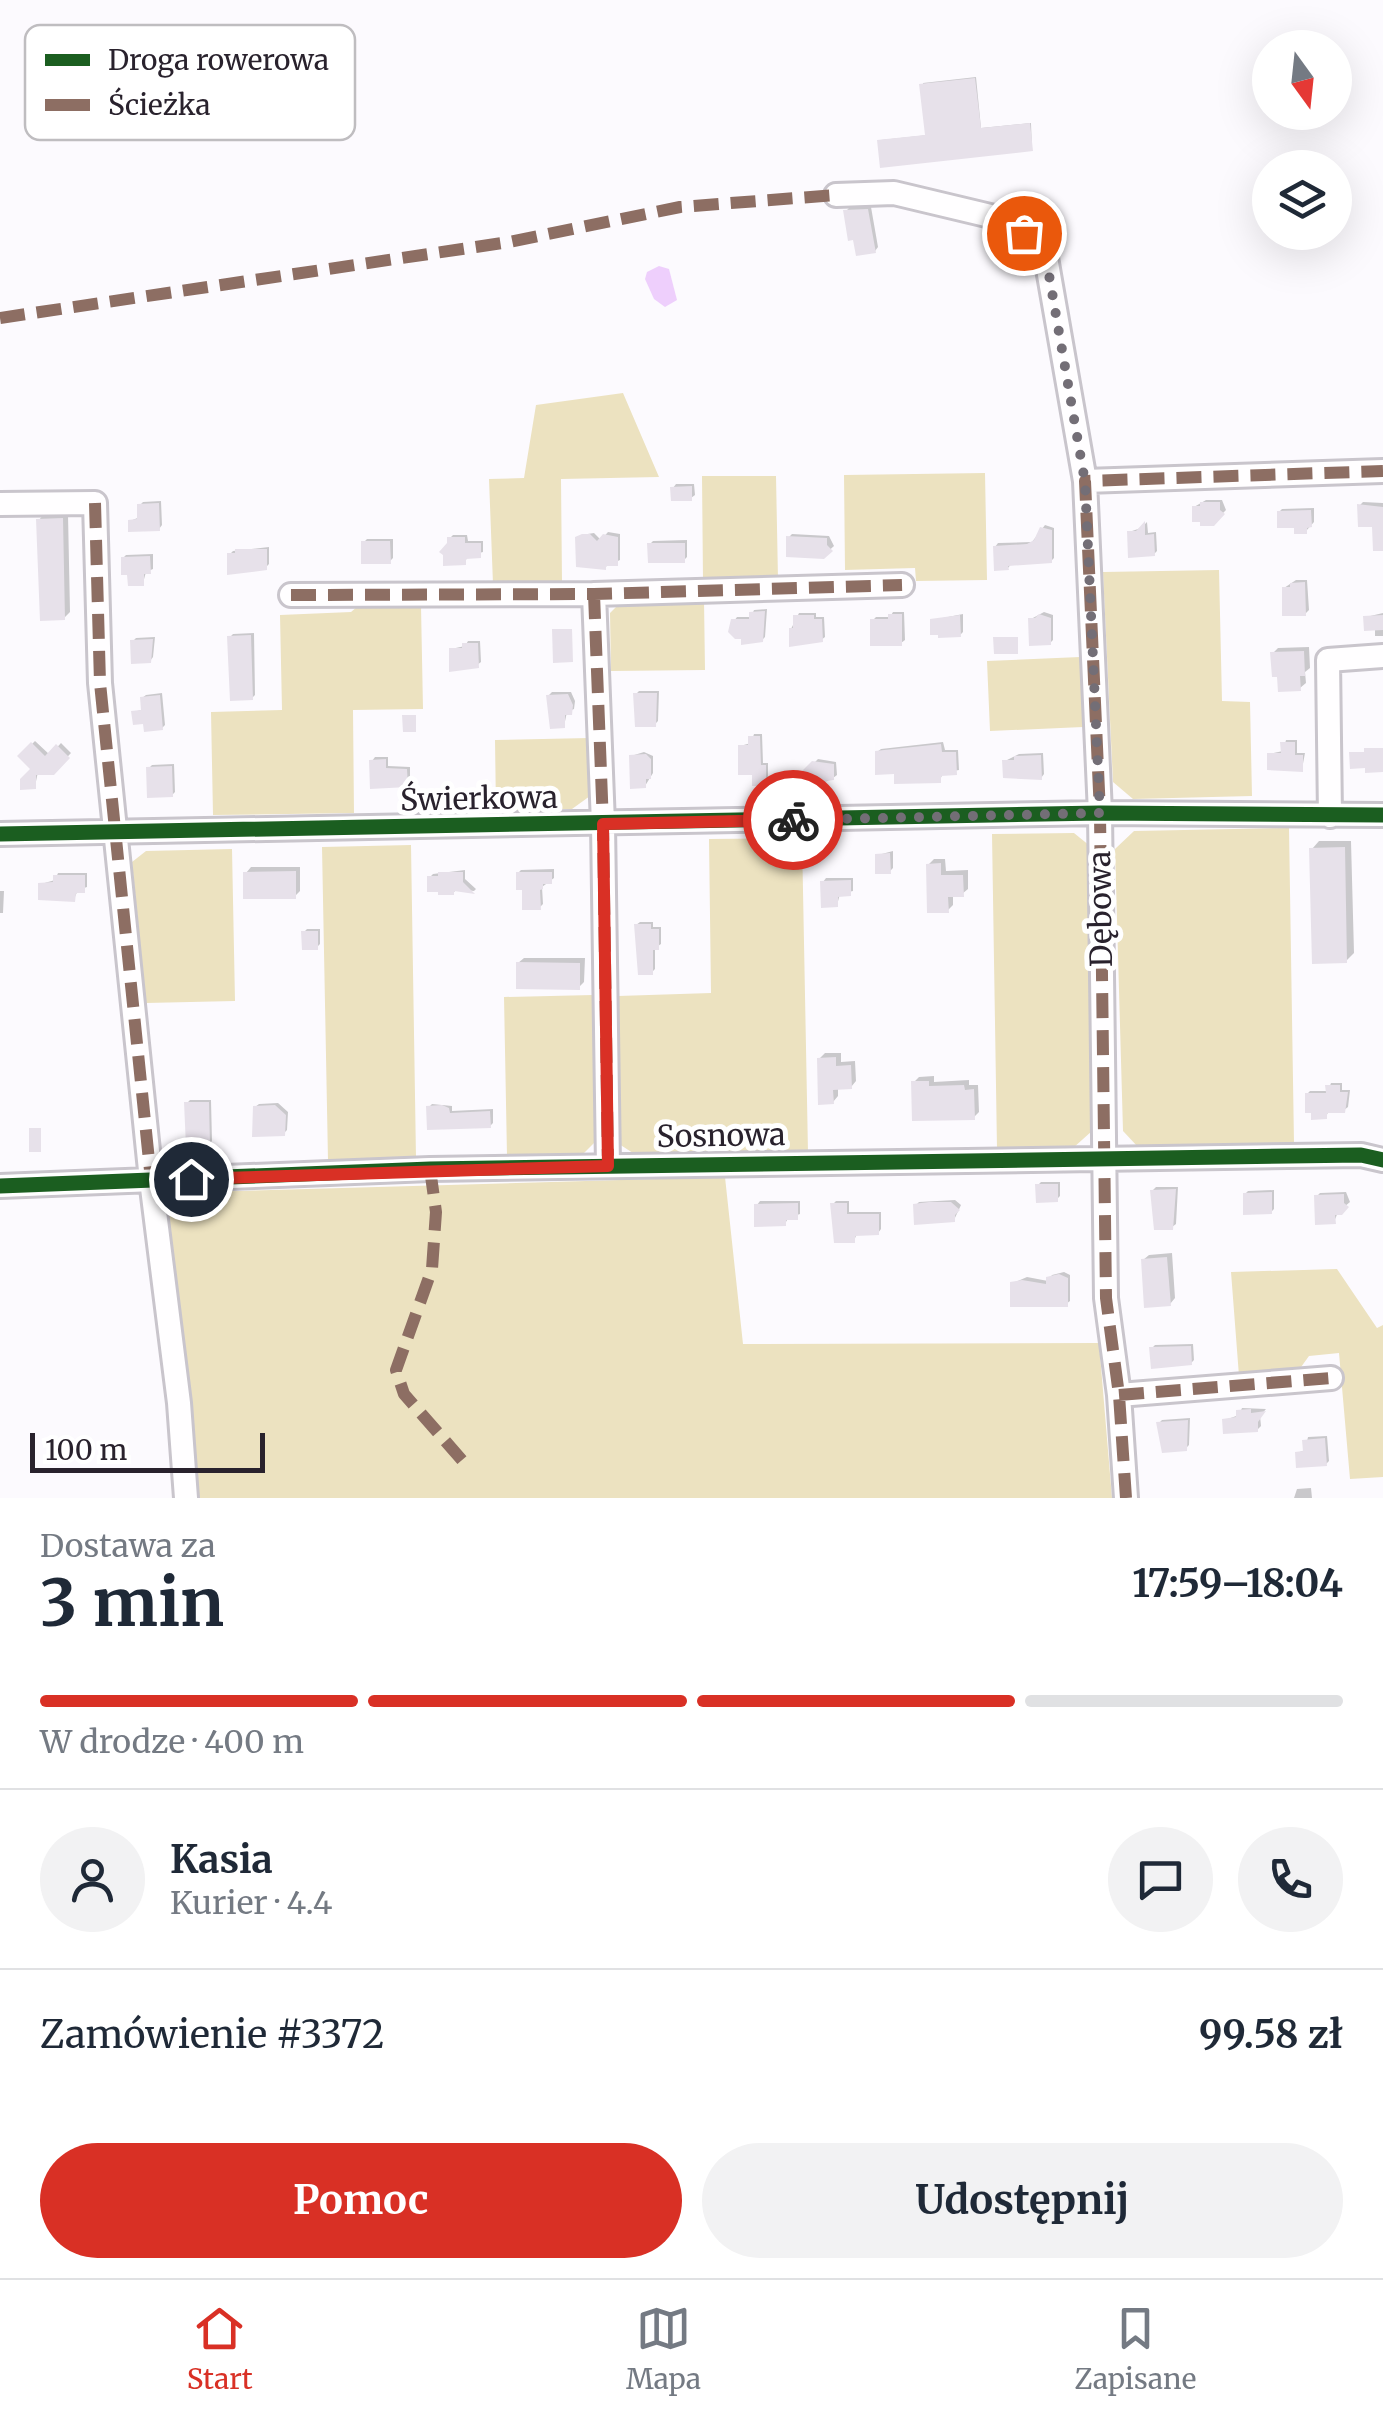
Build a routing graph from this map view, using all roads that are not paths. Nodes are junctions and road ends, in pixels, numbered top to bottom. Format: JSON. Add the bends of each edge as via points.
{"nodes":[{"id":1,"x":836,"y":195,"type":"dead end"},
{"id":2,"x":1383,"y":471,"type":"edge"},
{"id":3,"x":1085,"y":482,"type":"junction"},
{"id":4,"x":0,"y":504,"type":"edge"},
{"id":5,"x":902,"y":585,"type":"dead end"},
{"id":6,"x":594,"y":594,"type":"junction"},
{"id":7,"x":291,"y":595,"type":"dead end"},
{"id":8,"x":1383,"y":656,"type":"edge"},
{"id":9,"x":1100,"y":813,"type":"junction"},
{"id":10,"x":1383,"y":815,"type":"edge"},
{"id":11,"x":1330,"y":816,"type":"junction"},
{"id":12,"x":603,"y":824,"type":"junction"},
{"id":13,"x":0,"y":834,"type":"edge"},
{"id":14,"x":117,"y":842,"type":"junction"},
{"id":15,"x":1104,"y":1157,"type":"junction"},
{"id":16,"x":1383,"y":1160,"type":"edge"},
{"id":17,"x":608,"y":1166,"type":"junction"},
{"id":18,"x":151,"y":1180,"type":"junction"},
{"id":19,"x":0,"y":1186,"type":"edge"},
{"id":20,"x":1331,"y":1378,"type":"dead end"},
{"id":21,"x":1119,"y":1394,"type":"junction"},
{"id":22,"x":186,"y":1498,"type":"edge"},
{"id":23,"x":1126,"y":1498,"type":"edge"}],
"edges":[{"from":1,"to":3,"type":"street","name":"Dębowa","via":[[894,194],[985,215],[1044,246]]},
{"from":2,"to":3,"type":"street"},
{"from":3,"to":9,"type":"street","name":"Dębowa"},
{"from":4,"to":14,"type":"street","via":[[95,503],[100,683]]},
{"from":5,"to":6,"type":"street"},
{"from":6,"to":7,"type":"street"},
{"from":6,"to":12,"type":"street","name":"Świerkowa"},
{"from":8,"to":11,"type":"street","via":[[1328,660]]},
{"from":9,"to":11,"type":"street","name":"Świerkowa"},
{"from":9,"to":12,"type":"street","name":"Świerkowa"},
{"from":9,"to":15,"type":"street","name":"Dębowa"},
{"from":10,"to":11,"type":"street","name":"Świerkowa"},
{"from":12,"to":14,"type":"street","name":"Świerkowa"},
{"from":12,"to":17,"type":"street","name":"Świerkowa"},
{"from":13,"to":14,"type":"street","name":"Świerkowa"},
{"from":14,"to":18,"type":"street"},
{"from":15,"to":16,"type":"street","name":"Sosnowa"},
{"from":15,"to":17,"type":"street","name":"Sosnowa"},
{"from":15,"to":21,"type":"street","name":"Dębowa","via":[[1106,1298]]},
{"from":17,"to":18,"type":"street","name":"Sosnowa"},
{"from":18,"to":19,"type":"street","name":"Sosnowa"},
{"from":18,"to":22,"type":"street"},
{"from":20,"to":21,"type":"street"},
{"from":21,"to":23,"type":"street","name":"Dębowa"}]}
